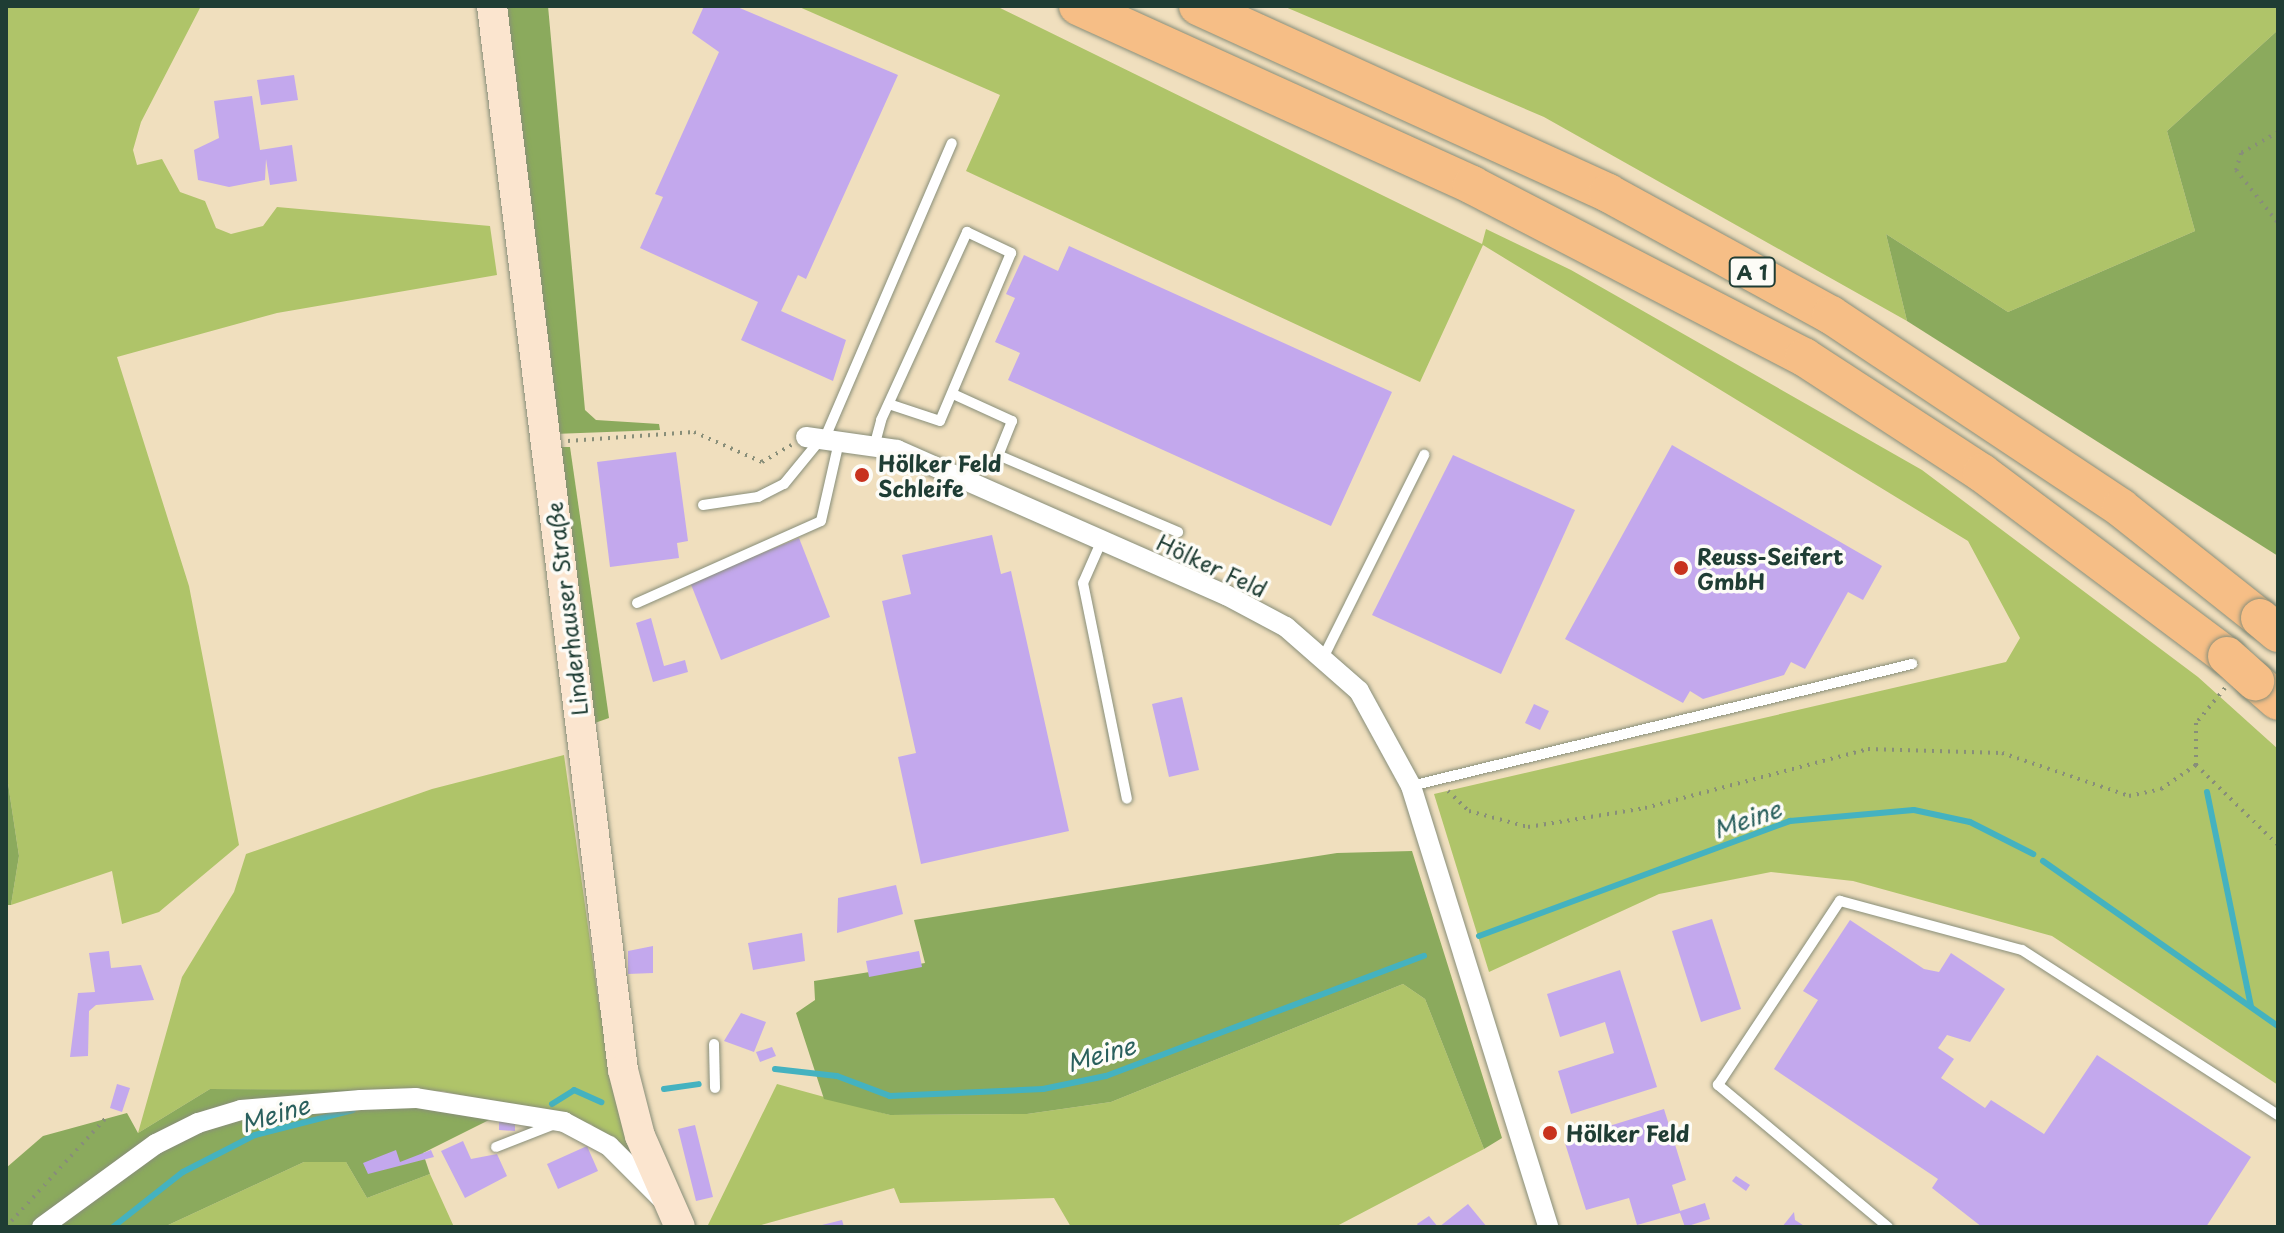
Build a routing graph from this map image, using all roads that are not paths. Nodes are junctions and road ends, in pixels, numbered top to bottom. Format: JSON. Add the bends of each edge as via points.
{"nodes":[{"id":1,"x":492,"y":6,"type":"edge"},
{"id":2,"x":1078,"y":6,"type":"edge"},
{"id":3,"x":1198,"y":6,"type":"edge"},
{"id":4,"x":952,"y":143,"type":"dead end"},
{"id":5,"x":953,"y":394,"type":"junction"},
{"id":6,"x":889,"y":404,"type":"junction"},
{"id":7,"x":823,"y":439,"type":"junction"},
{"id":8,"x":874,"y":447,"type":"junction"},
{"id":9,"x":1424,"y":455,"type":"dead end"},
{"id":10,"x":703,"y":505,"type":"dead end"},
{"id":11,"x":1178,"y":532,"type":"dead end"},
{"id":12,"x":1102,"y":540,"type":"junction"},
{"id":13,"x":637,"y":603,"type":"dead end"},
{"id":14,"x":2269,"y":626,"type":"edge"},
{"id":15,"x":1324,"y":656,"type":"junction"},
{"id":16,"x":1912,"y":664,"type":"dead end"},
{"id":17,"x":2266,"y":691,"type":"edge"},
{"id":18,"x":1411,"y":786,"type":"junction"},
{"id":19,"x":1127,"y":799,"type":"dead end"},
{"id":20,"x":714,"y":1044,"type":"dead end"},
{"id":21,"x":715,"y":1088,"type":"dead end"},
{"id":22,"x":2278,"y":1115,"type":"edge"},
{"id":23,"x":564,"y":1122,"type":"junction"},
{"id":24,"x":518,"y":1128,"type":"dead end"},
{"id":25,"x":533,"y":1131,"type":"junction"},
{"id":26,"x":496,"y":1147,"type":"dead end"},
{"id":27,"x":674,"y":1216,"type":"edge"},
{"id":28,"x":42,"y":1227,"type":"edge"},
{"id":29,"x":1548,"y":1227,"type":"edge"},
{"id":30,"x":1888,"y":1227,"type":"edge"}],
"edges":[{"from":1,"to":27,"type":"main road","name":"Linderhauser Straße","via":[[623,1070]]},
{"from":2,"to":17,"type":"highway","number":"A 1","bridge":true,"via":[[1484,190],[1804,357],[1995,482]]},
{"from":3,"to":14,"type":"highway","number":"A 1","via":[[1608,193],[1831,315],[2121,508]]},
{"from":4,"to":7,"type":"lane"},
{"from":5,"to":6,"type":"lane","via":[[940,421]]},
{"from":5,"to":6,"type":"lane","via":[[1011,253],[967,232]]},
{"from":5,"to":11,"type":"lane","via":[[1012,421],[998,455]]},
{"from":6,"to":8,"type":"lane"},
{"from":7,"to":8,"type":"street","name":"Hölker Feld"},
{"from":7,"to":10,"type":"lane","via":[[784,484],[758,497]]},
{"from":7,"to":13,"type":"lane","via":[[821,521]]},
{"from":8,"to":12,"type":"street","name":"Hölker Feld","via":[[897,450]]},
{"from":9,"to":15,"type":"lane"},
{"from":12,"to":15,"type":"street","name":"Hölker Feld","via":[[1226,595]]},
{"from":12,"to":19,"type":"lane","via":[[1083,583]]},
{"from":15,"to":18,"type":"street","name":"Hölker Feld","via":[[1374,714]]},
{"from":16,"to":18,"type":"lane"},
{"from":18,"to":29,"type":"street","name":"Hölker Feld"},
{"from":20,"to":21,"type":"lane"},
{"from":22,"to":30,"type":"lane","via":[[2022,950],[1840,901],[1718,1085]]},
{"from":23,"to":25,"type":"lane"},
{"from":23,"to":27,"type":"street","name":"Linderhauser Straße","via":[[609,1146]]},
{"from":23,"to":28,"type":"street","name":"Linderhauser Straße","via":[[416,1098],[241,1110],[156,1144]]},
{"from":24,"to":25,"type":"lane"},
{"from":25,"to":26,"type":"lane"}]}
